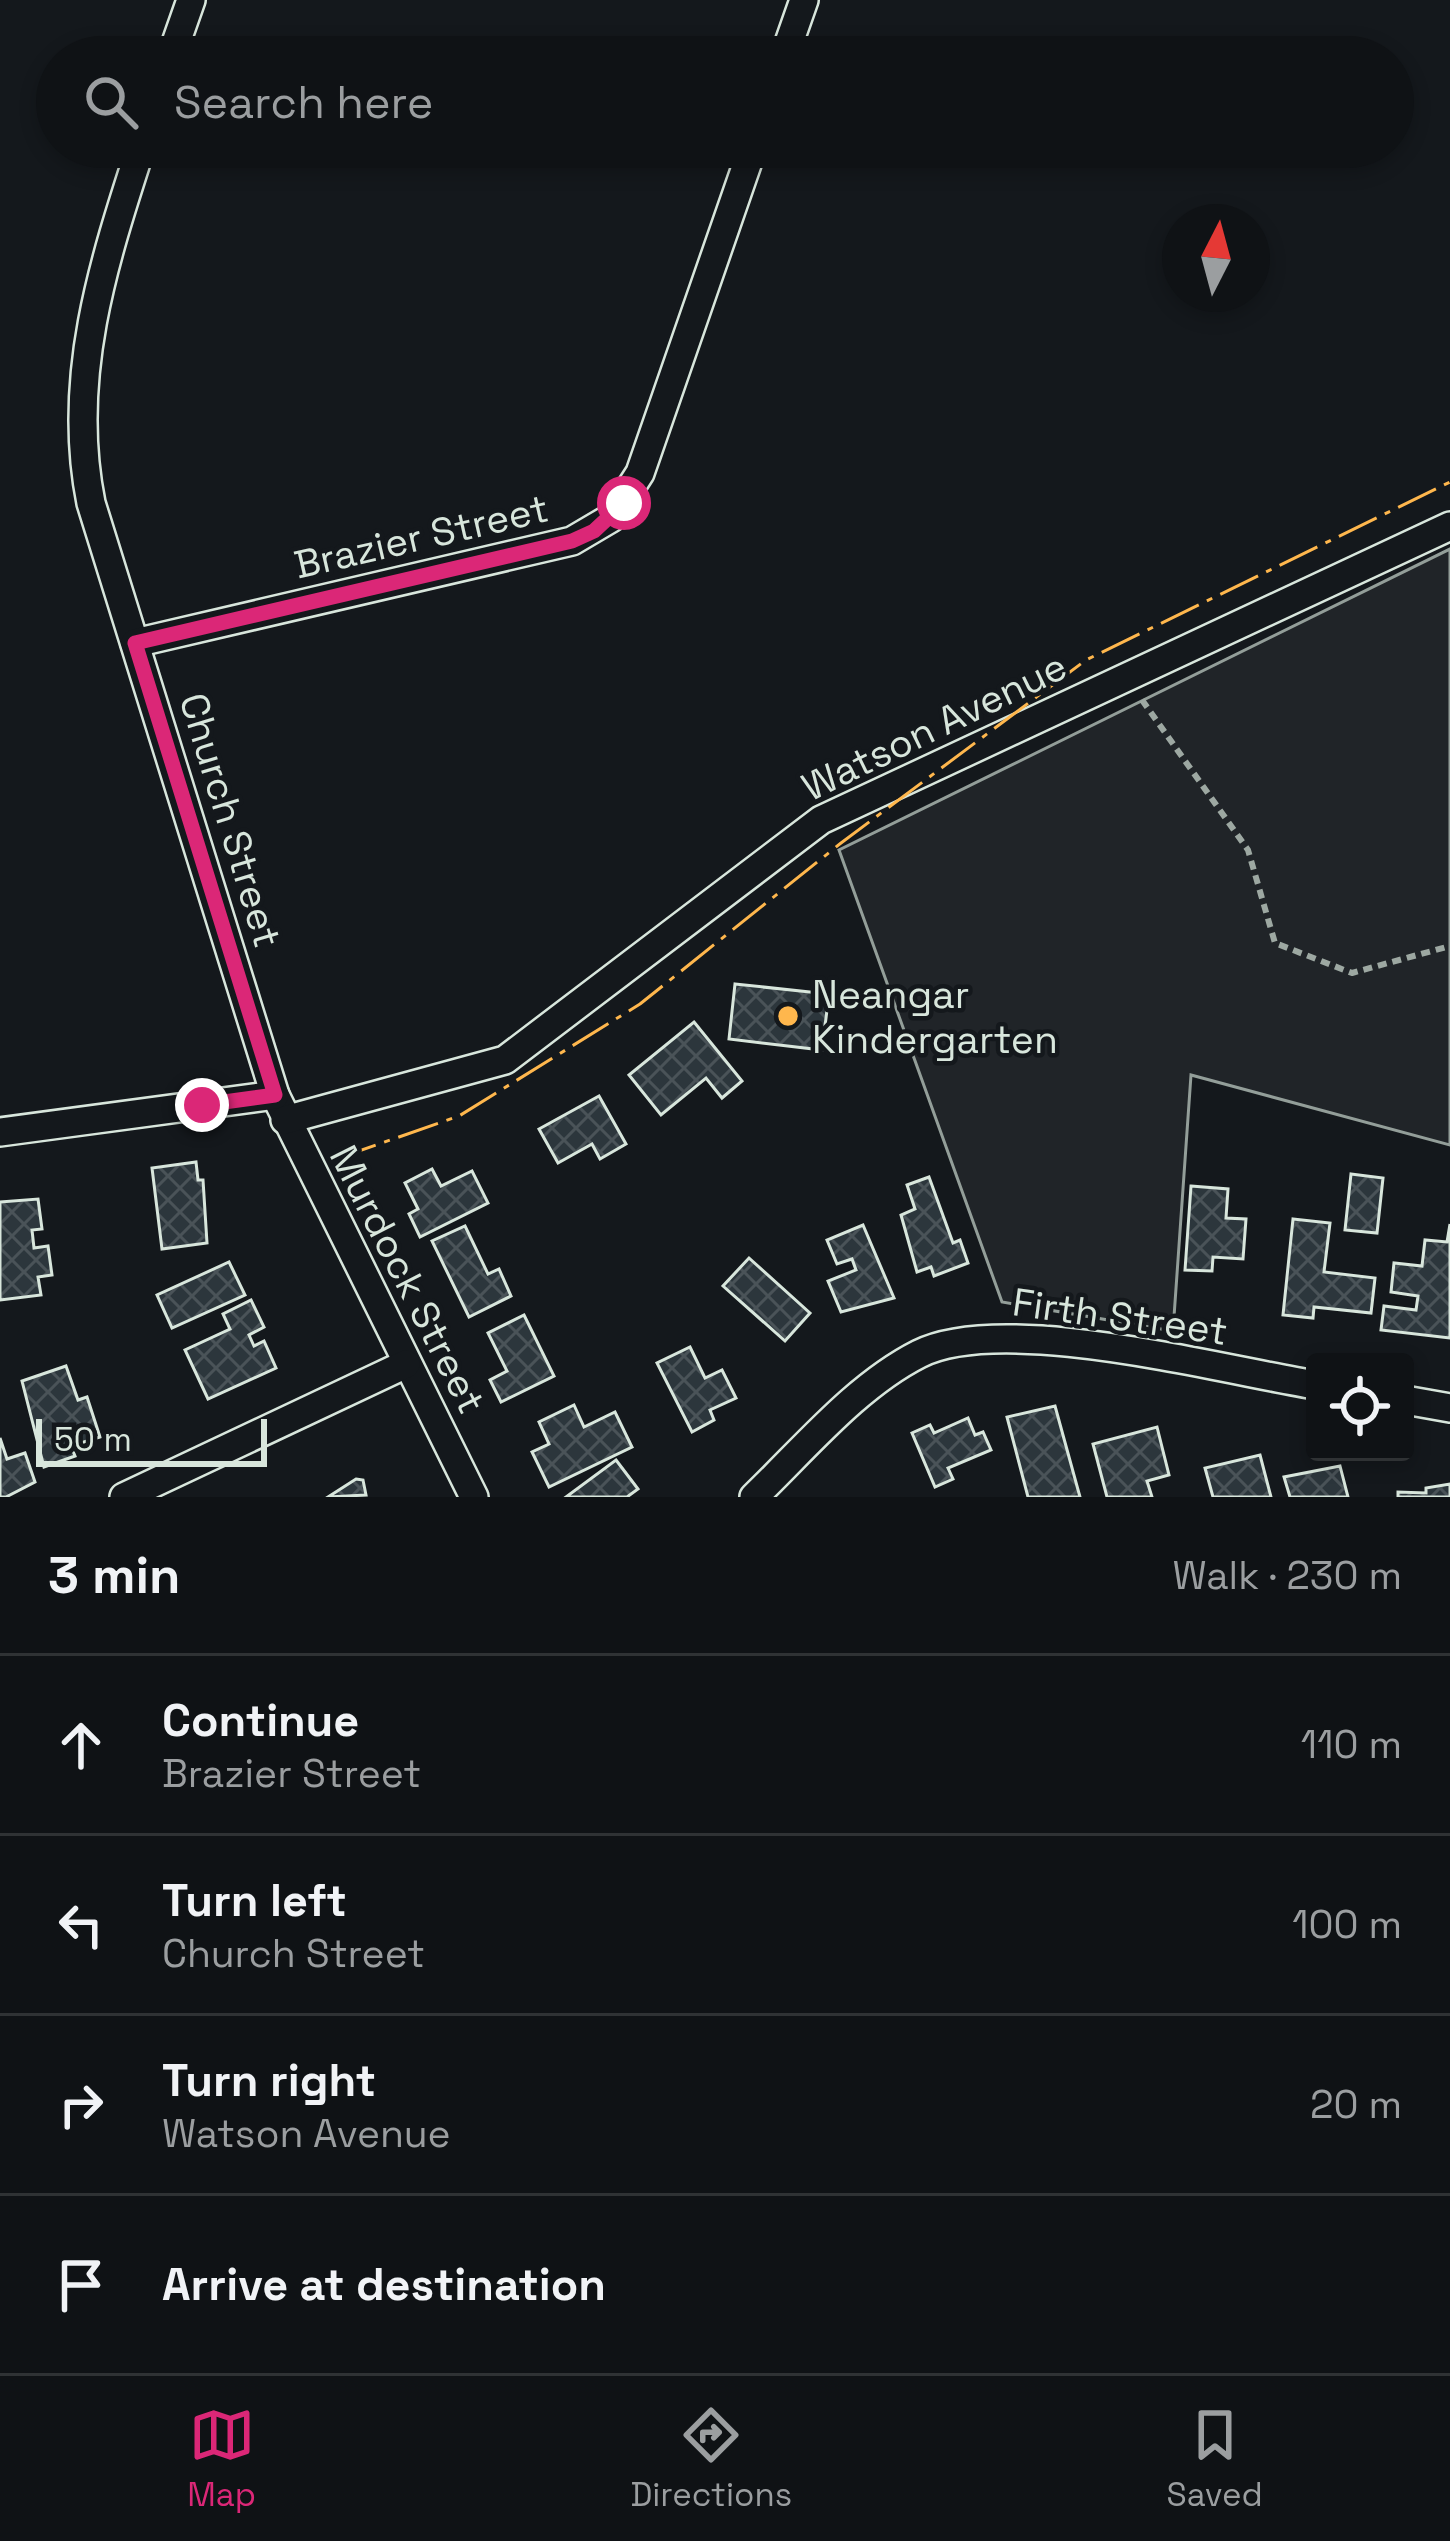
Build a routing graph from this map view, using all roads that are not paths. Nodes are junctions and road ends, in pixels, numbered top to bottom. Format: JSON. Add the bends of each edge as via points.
{"nodes":[{"id":1,"x":191,"y":0,"type":"edge"},
{"id":2,"x":804,"y":0,"type":"edge"},
{"id":3,"x":178,"y":36,"type":"edge"},
{"id":4,"x":791,"y":36,"type":"edge"},
{"id":5,"x":135,"y":168,"type":"edge"},
{"id":6,"x":746,"y":168,"type":"edge"},
{"id":7,"x":1450,"y":526,"type":"edge"},
{"id":8,"x":135,"y":643,"type":"junction"},
{"id":9,"x":280,"y":1108,"type":"junction"},
{"id":10,"x":0,"y":1132,"type":"edge"},
{"id":11,"x":406,"y":1364,"type":"junction"},
{"id":12,"x":1306,"y":1383,"type":"edge"},
{"id":13,"x":1414,"y":1402,"type":"edge"},
{"id":14,"x":1450,"y":1408,"type":"edge"},
{"id":15,"x":124,"y":1497,"type":"edge"},
{"id":16,"x":474,"y":1497,"type":"edge"},
{"id":17,"x":754,"y":1497,"type":"edge"}],
"edges":[{"from":1,"to":3,"type":"street"},
{"from":2,"to":4,"type":"street"},
{"from":5,"to":8,"type":"street","name":"Church Street","via":[[92,316],[80,414],[91,503]]},
{"from":6,"to":8,"type":"street","name":"Brazier Street","via":[[640,473],[611,518],[572,541]]},
{"from":7,"to":9,"type":"street","name":"Watson Avenue","via":[[821,820],[505,1060]]},
{"from":8,"to":9,"type":"street","name":"Church Street"},
{"from":9,"to":10,"type":"street","name":"Watson Avenue"},
{"from":9,"to":11,"type":"street","name":"Murdock Street"},
{"from":11,"to":15,"type":"street"},
{"from":11,"to":16,"type":"street","name":"Murdock Street"},
{"from":12,"to":17,"type":"street","name":"Firth Street","via":[[1022,1336],[950,1342],[883,1376]]},
{"from":13,"to":14,"type":"street"}]}
